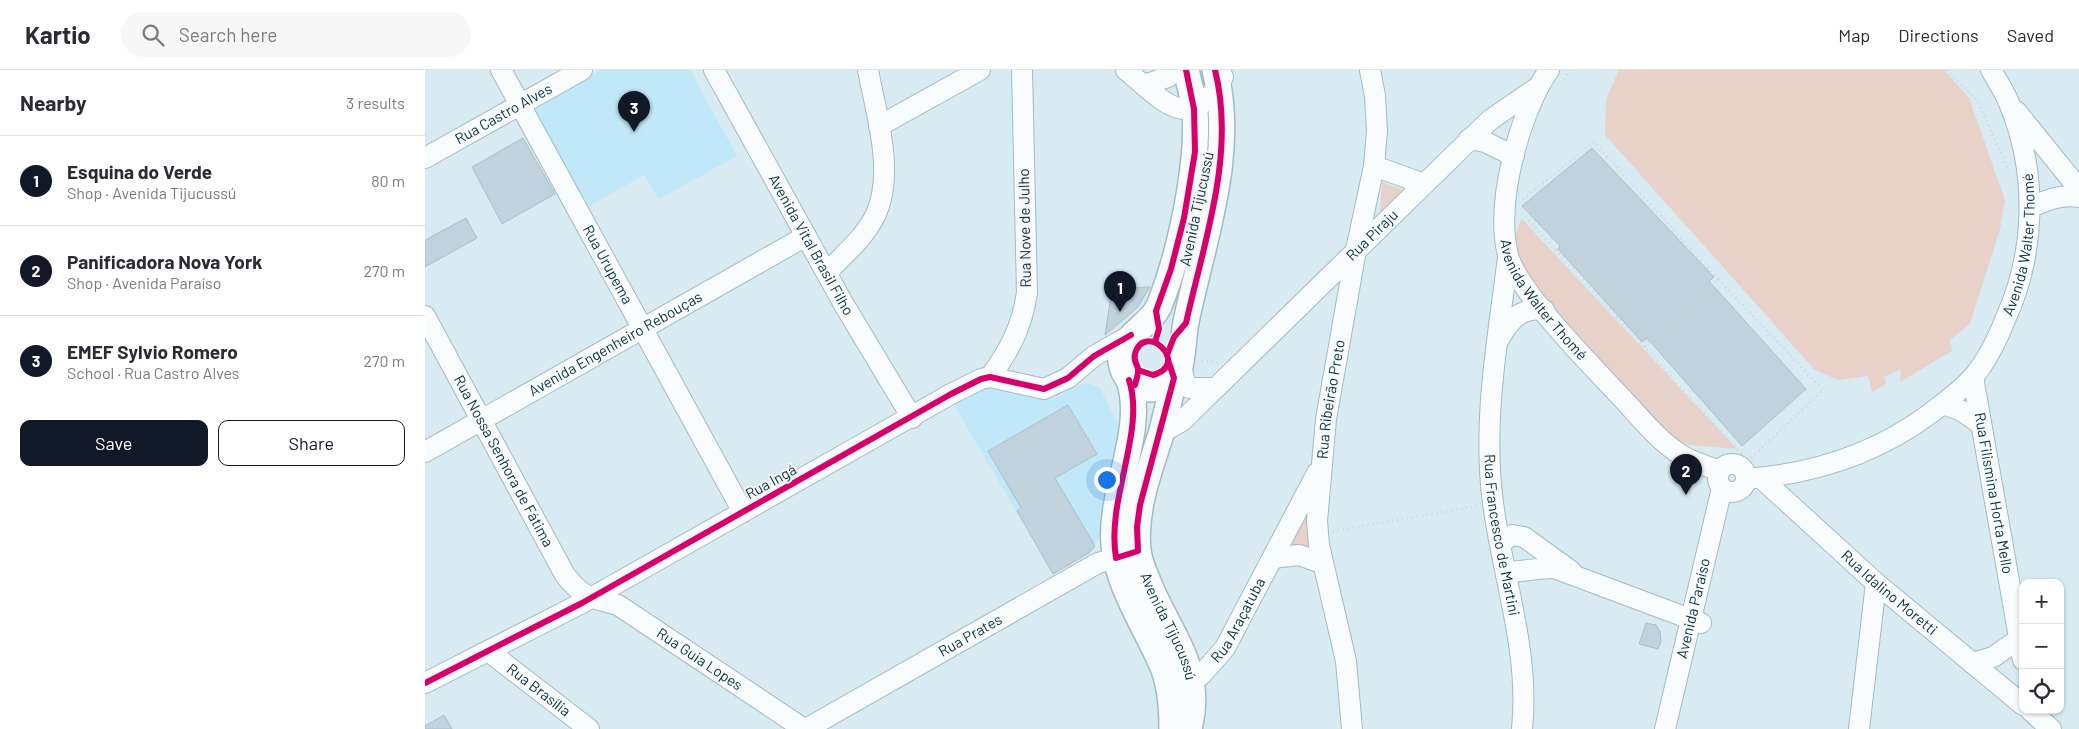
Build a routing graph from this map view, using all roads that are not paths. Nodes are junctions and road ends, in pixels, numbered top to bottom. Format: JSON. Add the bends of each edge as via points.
{"nodes":[{"id":1,"x":501,"y":70,"type":"edge"},
{"id":2,"x":582,"y":70,"type":"edge"},
{"id":3,"x":714,"y":70,"type":"edge"},
{"id":4,"x":868,"y":70,"type":"edge"},
{"id":5,"x":980,"y":70,"type":"edge"},
{"id":6,"x":1022,"y":70,"type":"edge"},
{"id":7,"x":1126,"y":70,"type":"edge"},
{"id":8,"x":1176,"y":70,"type":"edge"},
{"id":9,"x":1186,"y":70,"type":"edge"},
{"id":10,"x":1370,"y":70,"type":"edge"},
{"id":11,"x":1549,"y":70,"type":"edge"},
{"id":12,"x":1991,"y":70,"type":"edge"},
{"id":13,"x":1220,"y":75,"type":"edge"},
{"id":14,"x":1144,"y":85,"type":"junction"},
{"id":15,"x":1535,"y":89,"type":"junction"},
{"id":16,"x":2009,"y":102,"type":"junction"},
{"id":17,"x":521,"y":104,"type":"junction"},
{"id":18,"x":1195,"y":109,"type":"junction"},
{"id":19,"x":879,"y":126,"type":"junction"},
{"id":20,"x":1469,"y":139,"type":"junction"},
{"id":21,"x":1513,"y":156,"type":"junction"},
{"id":22,"x":425,"y":158,"type":"edge"},
{"id":23,"x":1374,"y":166,"type":"junction"},
{"id":24,"x":1425,"y":184,"type":"junction"},
{"id":25,"x":2079,"y":189,"type":"edge"},
{"id":26,"x":2079,"y":197,"type":"edge"},
{"id":27,"x":2031,"y":207,"type":"junction"},
{"id":28,"x":806,"y":236,"type":"junction"},
{"id":29,"x":1356,"y":250,"type":"junction"},
{"id":30,"x":1508,"y":257,"type":"junction"},
{"id":31,"x":827,"y":272,"type":"junction"},
{"id":32,"x":1543,"y":310,"type":"junction"},
{"id":33,"x":425,"y":316,"type":"edge"},
{"id":34,"x":642,"y":330,"type":"junction"},
{"id":35,"x":1134,"y":333,"type":"junction"},
{"id":36,"x":1497,"y":341,"type":"junction"},
{"id":37,"x":1180,"y":359,"type":"junction"},
{"id":38,"x":1083,"y":366,"type":"junction"},
{"id":39,"x":1126,"y":374,"type":"junction"},
{"id":40,"x":990,"y":377,"type":"junction"},
{"id":41,"x":1973,"y":377,"type":"junction"},
{"id":42,"x":1215,"y":388,"type":"junction"},
{"id":43,"x":1943,"y":404,"type":"junction"},
{"id":44,"x":912,"y":418,"type":"junction"},
{"id":45,"x":482,"y":421,"type":"junction"},
{"id":46,"x":1979,"y":423,"type":"junction"},
{"id":47,"x":1161,"y":433,"type":"junction"},
{"id":48,"x":425,"y":452,"type":"edge"},
{"id":49,"x":1320,"y":467,"type":"junction"},
{"id":50,"x":1739,"y":474,"type":"junction"},
{"id":51,"x":743,"y":512,"type":"junction"},
{"id":52,"x":1501,"y":542,"type":"junction"},
{"id":53,"x":1127,"y":555,"type":"junction"},
{"id":54,"x":1273,"y":558,"type":"junction"},
{"id":55,"x":1322,"y":563,"type":"junction"},
{"id":56,"x":1507,"y":570,"type":"junction"},
{"id":57,"x":1574,"y":574,"type":"junction"},
{"id":58,"x":1876,"y":583,"type":"junction"},
{"id":59,"x":590,"y":598,"type":"junction"},
{"id":60,"x":1696,"y":621,"type":"junction"},
{"id":61,"x":2019,"y":639,"type":"joint"},
{"id":62,"x":488,"y":651,"type":"junction"},
{"id":63,"x":1972,"y":663,"type":"junction"},
{"id":64,"x":1193,"y":681,"type":"junction"},
{"id":65,"x":425,"y":683,"type":"edge"},
{"id":66,"x":1169,"y":686,"type":"junction"},
{"id":67,"x":2019,"y":701,"type":"edge"},
{"id":68,"x":2034,"y":714,"type":"edge"},
{"id":69,"x":589,"y":729,"type":"edge"},
{"id":70,"x":805,"y":729,"type":"edge"},
{"id":71,"x":1172,"y":729,"type":"edge"},
{"id":72,"x":1189,"y":729,"type":"edge"},
{"id":73,"x":1352,"y":729,"type":"edge"},
{"id":74,"x":1522,"y":729,"type":"edge"},
{"id":75,"x":1665,"y":729,"type":"edge"},
{"id":76,"x":1678,"y":729,"type":"edge"},
{"id":77,"x":1859,"y":729,"type":"edge"},
{"id":78,"x":2051,"y":729,"type":"edge"}],
"edges":[{"from":1,"to":17,"type":"street","name":"Rua Urupema"},
{"from":2,"to":17,"type":"street","name":"Rua Castro Alves"},
{"from":3,"to":28,"type":"street","name":"Avenida Vital Brasil Filho"},
{"from":4,"to":19,"type":"street"},
{"from":5,"to":19,"type":"street"},
{"from":6,"to":40,"type":"street","name":"Rua Nove de Julho","via":[[1027,293],[1015,340]]},
{"from":7,"to":14,"type":"street"},
{"from":8,"to":14,"type":"street","via":[[1161,81]]},
{"from":9,"to":18,"type":"main road","name":"Avenida Tijucussú"},
{"from":10,"to":23,"type":"street","name":"Rua Ribeirão Preto","via":[[1377,131]]},
{"from":11,"to":15,"type":"street","name":"Avenida Walter Thomé"},
{"from":12,"to":16,"type":"street","name":"Avenida Walter Thomé"},
{"from":13,"to":18,"type":"street","via":[[1209,98]]},
{"from":13,"to":37,"type":"main road","name":"Avenida Tijucussú","via":[[1221,159]]},
{"from":14,"to":18,"type":"street","via":[[1177,109]]},
{"from":15,"to":20,"type":"street","name":"Rua Piraju","via":[[1505,108]]},
{"from":15,"to":21,"type":"street","name":"Avenida Walter Thomé"},
{"from":16,"to":25,"type":"street"},
{"from":16,"to":27,"type":"street","name":"Avenida Walter Thomé","via":[[2025,158]]},
{"from":17,"to":22,"type":"street","name":"Rua Castro Alves"},
{"from":17,"to":34,"type":"street","name":"Rua Urupema"},
{"from":18,"to":35,"type":"main road","name":"Avenida Tijucussú","via":[[1195,152],[1184,218],[1158,307]]},
{"from":19,"to":31,"type":"street","via":[[885,174],[876,214],[865,232]]},
{"from":20,"to":21,"type":"street","via":[[1485,142]]},
{"from":20,"to":24,"type":"street","name":"Rua Piraju"},
{"from":21,"to":30,"type":"street","name":"Avenida Walter Thomé","via":[[1504,212]]},
{"from":23,"to":24,"type":"street"},
{"from":23,"to":29,"type":"street","name":"Rua Ribeirão Preto"},
{"from":24,"to":29,"type":"street","name":"Rua Piraju"},
{"from":26,"to":27,"type":"street","via":[[2059,197]]},
{"from":27,"to":41,"type":"street","name":"Avenida Walter Thomé","via":[[2024,270],[2013,303],[1986,360]]},
{"from":28,"to":31,"type":"street","name":"Avenida Vital Brasil Filho"},
{"from":28,"to":34,"type":"street","name":"Avenida Engenheiro Rebouças"},
{"from":29,"to":42,"type":"street","name":"Rua Piraju"},
{"from":29,"to":49,"type":"street","name":"Rua Ribeirão Preto"},
{"from":30,"to":32,"type":"street","name":"Avenida Walter Thomé","via":[[1519,280]]},
{"from":30,"to":36,"type":"street","name":"Rua Francesco de Martini"},
{"from":31,"to":44,"type":"street","name":"Avenida Vital Brasil Filho"},
{"from":32,"to":36,"type":"street","name":"Rua Francesco de Martini","via":[[1529,309],[1519,313]]},
{"from":32,"to":50,"type":"street","name":"Avenida Walter Thomé","via":[[1591,365],[1679,454]]},
{"from":33,"to":45,"type":"street","name":"Rua Nossa Senhora de Fátima"},
{"from":34,"to":45,"type":"street","name":"Avenida Engenheiro Rebouças"},
{"from":34,"to":51,"type":"street","name":"Rua Urupema"},
{"from":35,"to":37,"type":"main road","via":[[1151,328],[1174,337]]},
{"from":35,"to":38,"type":"street","via":[[1104,349]]},
{"from":35,"to":39,"type":"main road","name":"Avenida Tijucussú","via":[[1121,352]]},
{"from":36,"to":52,"type":"street","name":"Rua Francesco de Martini","via":[[1489,423],[1493,503]]},
{"from":37,"to":39,"type":"main road","via":[[1166,385],[1152,389],[1140,387]]},
{"from":37,"to":42,"type":"street","via":[[1189,388]]},
{"from":37,"to":47,"type":"main road","name":"Avenida Tijucussú"},
{"from":38,"to":39,"type":"street","via":[[1100,360]]},
{"from":38,"to":40,"type":"street","via":[[1057,385],[1045,389]]},
{"from":39,"to":53,"type":"main road","name":"Avenida Tijucussú","via":[[1135,408],[1114,525]]},
{"from":40,"to":44,"type":"street","name":"Rua Ingá","via":[[951,394]]},
{"from":41,"to":43,"type":"street","name":"Avenida Walter Thomé"},
{"from":41,"to":46,"type":"street","name":"Rua Filismina Horta Mello"},
{"from":42,"to":47,"type":"street","name":"Rua Piraju","via":[[1182,421]]},
{"from":43,"to":46,"type":"street","via":[[1962,411]]},
{"from":43,"to":50,"type":"street","name":"Avenida Walter Thomé","via":[[1895,438],[1864,453],[1807,471]]},
{"from":44,"to":51,"type":"street","name":"Rua Ingá"},
{"from":45,"to":48,"type":"street","name":"Avenida Engenheiro Rebouças"},
{"from":45,"to":59,"type":"street","name":"Rua Nossa Senhora de Fátima","via":[[565,576],[578,592]]},
{"from":46,"to":61,"type":"street","name":"Rua Filismina Horta Mello"},
{"from":47,"to":53,"type":"main road","name":"Avenida Tijucussú"},
{"from":49,"to":54,"type":"street","name":"Rua Araçatuba"},
{"from":49,"to":55,"type":"street","name":"Rua Ribeirão Preto","via":[[1317,534]]},
{"from":50,"to":58,"type":"street","name":"Rua Idalino Moretti"},
{"from":50,"to":60,"type":"street","name":"Avenida Paraíso"},
{"from":51,"to":59,"type":"street","name":"Rua Ingá"},
{"from":52,"to":56,"type":"street","name":"Rua Francesco de Martini"},
{"from":52,"to":57,"type":"street","via":[[1512,535],[1525,537]]},
{"from":53,"to":64,"type":"main road","name":"Avenida Tijucussú","via":[[1152,592]]},
{"from":53,"to":66,"type":"main road","name":"Avenida Tijucussú","via":[[1121,576]]},
{"from":53,"to":70,"type":"street","name":"Rua Prates","via":[[1098,563]]},
{"from":54,"to":55,"type":"street","via":[[1299,555]]},
{"from":54,"to":64,"type":"street","name":"Rua Araçatuba","via":[[1225,648],[1212,665]]},
{"from":55,"to":73,"type":"street","name":"Rua Ribeirão Preto","via":[[1346,661]]},
{"from":56,"to":57,"type":"street","via":[[1516,573],[1539,567]]},
{"from":56,"to":74,"type":"street","name":"Rua Francesco de Martini","via":[[1522,659]]},
{"from":57,"to":60,"type":"street"},
{"from":58,"to":63,"type":"street","name":"Rua Idalino Moretti"},
{"from":58,"to":77,"type":"street"},
{"from":59,"to":62,"type":"street","name":"Rua Ingá"},
{"from":59,"to":70,"type":"street","name":"Rua Guia Lopes","via":[[618,605]]},
{"from":60,"to":75,"type":"street","name":"Avenida Paraíso"},
{"from":60,"to":76,"type":"street","name":"Avenida Paraíso"},
{"from":61,"to":63,"type":"street","via":[[2005,651]]},
{"from":62,"to":65,"type":"street","name":"Rua Ingá"},
{"from":62,"to":69,"type":"street","name":"Rua Brasília"},
{"from":63,"to":67,"type":"street","name":"Rua Idalino Moretti"},
{"from":64,"to":66,"type":"street","name":"Rua Araçatuba"},
{"from":64,"to":72,"type":"main road","name":"Avenida Tijucussú"},
{"from":66,"to":71,"type":"main road","name":"Avenida Tijucussú"},
{"from":68,"to":78,"type":"street","name":"Rua Idalino Moretti"}]}
